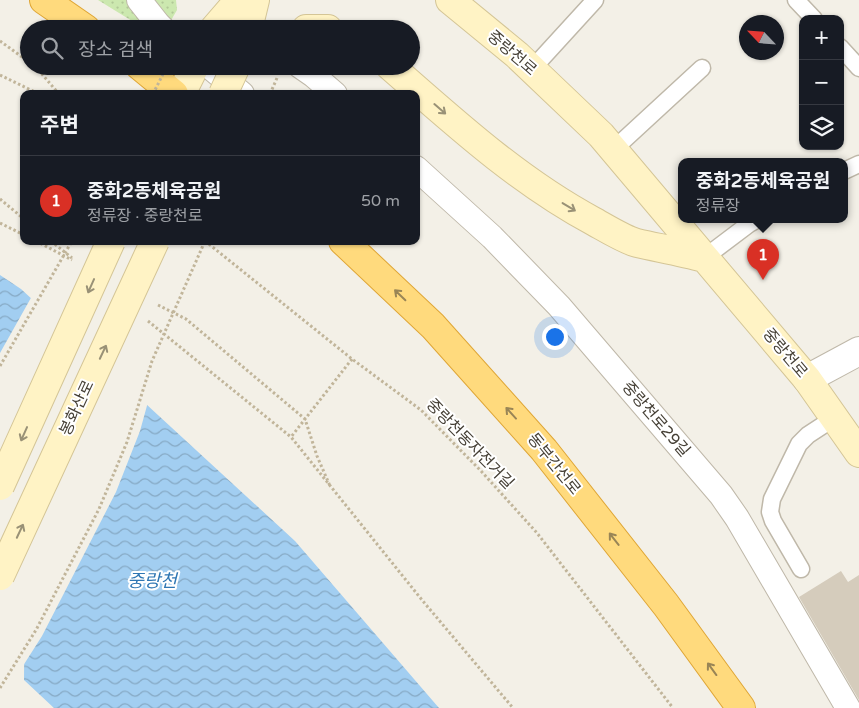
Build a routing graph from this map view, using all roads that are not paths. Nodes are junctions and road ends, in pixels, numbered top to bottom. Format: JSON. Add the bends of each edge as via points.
{"nodes":[{"id":1,"x":44,"y":0,"type":"edge"},
{"id":2,"x":139,"y":0,"type":"edge"},
{"id":3,"x":214,"y":0,"type":"edge"},
{"id":4,"x":239,"y":0,"type":"edge"},
{"id":5,"x":255,"y":0,"type":"edge"},
{"id":6,"x":450,"y":0,"type":"edge"},
{"id":7,"x":595,"y":0,"type":"edge"},
{"id":8,"x":796,"y":0,"type":"edge"},
{"id":9,"x":810,"y":15,"type":"edge"},
{"id":10,"x":73,"y":20,"type":"edge"},
{"id":11,"x":155,"y":20,"type":"edge"},
{"id":12,"x":214,"y":20,"type":"edge"},
{"id":13,"x":221,"y":20,"type":"edge"},
{"id":14,"x":250,"y":20,"type":"edge"},
{"id":15,"x":844,"y":51,"type":"edge"},
{"id":16,"x":702,"y":68,"type":"dead end"},
{"id":17,"x":859,"y":68,"type":"edge"},
{"id":18,"x":532,"y":69,"type":"junction"},
{"id":19,"x":151,"y":75,"type":"edge"},
{"id":20,"x":190,"y":75,"type":"edge"},
{"id":21,"x":220,"y":75,"type":"edge"},
{"id":22,"x":232,"y":75,"type":"edge"},
{"id":23,"x":313,"y":75,"type":"edge"},
{"id":24,"x":400,"y":75,"type":"edge"},
{"id":25,"x":169,"y":90,"type":"edge"},
{"id":26,"x":183,"y":90,"type":"edge"},
{"id":27,"x":225,"y":90,"type":"edge"},
{"id":28,"x":237,"y":90,"type":"edge"},
{"id":29,"x":330,"y":90,"type":"edge"},
{"id":30,"x":418,"y":90,"type":"edge"},
{"id":31,"x":420,"y":92,"type":"edge"},
{"id":32,"x":614,"y":150,"type":"junction"},
{"id":33,"x":420,"y":172,"type":"edge"},
{"id":34,"x":752,"y":223,"type":"edge"},
{"id":35,"x":109,"y":245,"type":"edge"},
{"id":36,"x":153,"y":245,"type":"edge"},
{"id":37,"x":348,"y":245,"type":"edge"},
{"id":38,"x":704,"y":258,"type":"junction"},
{"id":39,"x":859,"y":351,"type":"edge"},
{"id":40,"x":807,"y":379,"type":"junction"},
{"id":41,"x":834,"y":418,"type":"junction"},
{"id":42,"x":859,"y":453,"type":"edge"},
{"id":43,"x":0,"y":486,"type":"edge"},
{"id":44,"x":801,"y":569,"type":"dead end"},
{"id":45,"x":0,"y":576,"type":"edge"},
{"id":46,"x":741,"y":708,"type":"edge"},
{"id":47,"x":848,"y":708,"type":"edge"}],
"edges":[{"from":1,"to":10,"type":"highway"},
{"from":2,"to":11,"type":"street"},
{"from":3,"to":12,"type":"main road"},
{"from":4,"to":13,"type":"main road"},
{"from":5,"to":14,"type":"main road"},
{"from":6,"to":18,"type":"main road","name":"중랑천로"},
{"from":7,"to":18,"type":"lane"},
{"from":8,"to":9,"type":"lane"},
{"from":15,"to":17,"type":"lane"},
{"from":16,"to":32,"type":"lane"},
{"from":18,"to":32,"type":"main road","name":"중랑천로"},
{"from":19,"to":25,"type":"highway"},
{"from":20,"to":26,"type":"main road"},
{"from":21,"to":28,"type":"street"},
{"from":22,"to":27,"type":"main road","bridge":true},
{"from":23,"to":29,"type":"street"},
{"from":24,"to":30,"type":"main road","one_way":true},
{"from":31,"to":38,"type":"main road","one_way":true,"via":[[479,143],[564,204],[638,243]]},
{"from":32,"to":38,"type":"main road","name":"중랑천로"},
{"from":33,"to":47,"type":"street","name":"중랑천로29길","via":[[492,237],[559,306],[721,495]]},
{"from":34,"to":38,"type":"lane"},
{"from":35,"to":43,"type":"main road","one_way":true,"bridge":true},
{"from":45,"to":36,"type":"main road","name":"봉화산로","one_way":true,"bridge":true},
{"from":46,"to":37,"type":"highway","name":"동부간선로","one_way":true,"via":[[666,605],[544,450],[433,326]]},
{"from":38,"to":40,"type":"main road","name":"중랑천로"},
{"from":39,"to":40,"type":"street"},
{"from":40,"to":41,"type":"main road","name":"중랑천로"},
{"from":41,"to":42,"type":"main road","name":"중랑천로"},
{"from":41,"to":44,"type":"lane","via":[[799,444],[772,499],[770,512],[773,521]]}]}
